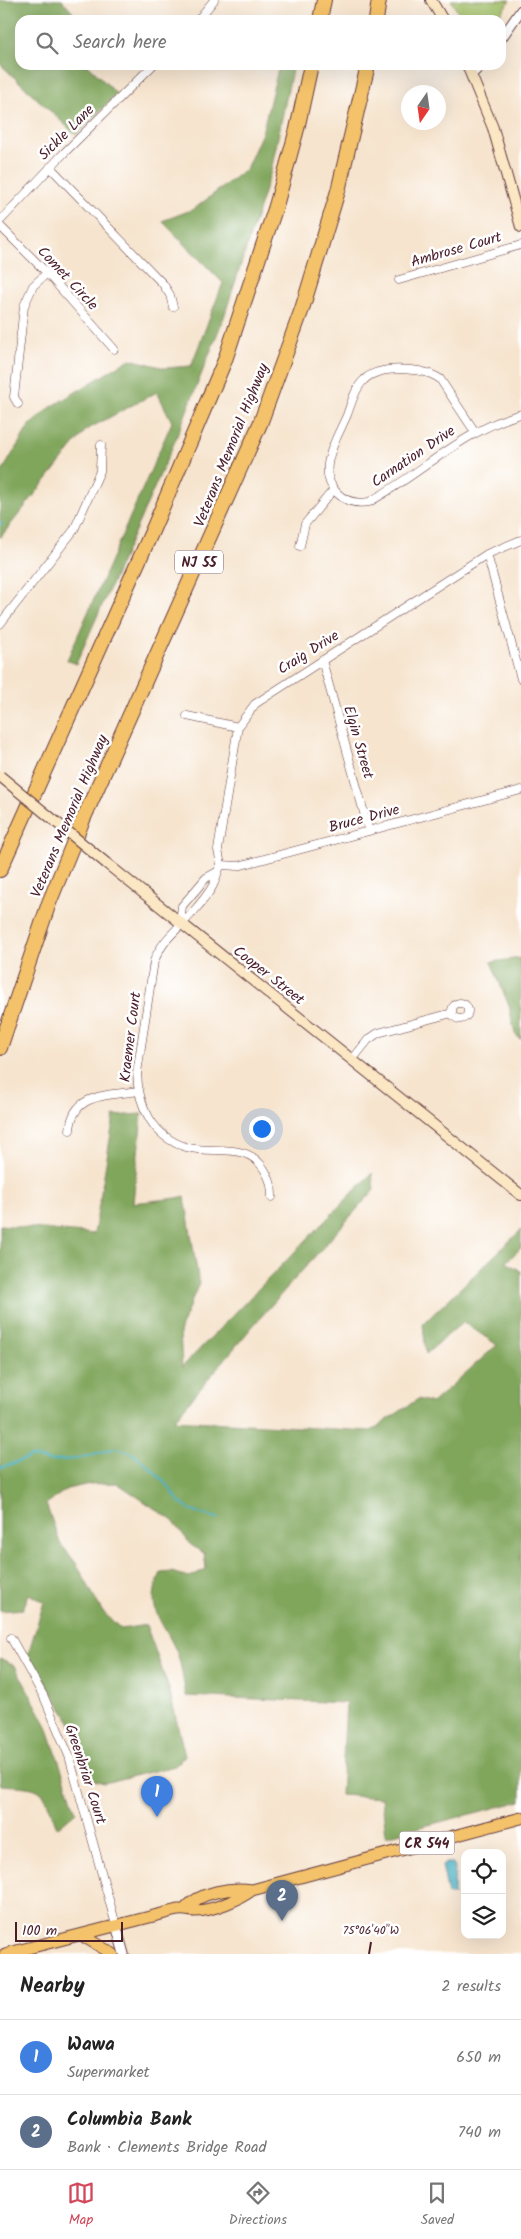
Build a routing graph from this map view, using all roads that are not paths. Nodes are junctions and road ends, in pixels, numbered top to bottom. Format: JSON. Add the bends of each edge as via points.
{"nodes":[{"id":1,"x":214,"y":0,"type":"edge"},
{"id":2,"x":324,"y":0,"type":"edge"},
{"id":3,"x":379,"y":0,"type":"edge"},
{"id":4,"x":431,"y":0,"type":"edge"},
{"id":5,"x":521,"y":10,"type":"edge"},
{"id":6,"x":202,"y":15,"type":"edge"},
{"id":7,"x":321,"y":15,"type":"edge"},
{"id":8,"x":377,"y":15,"type":"edge"},
{"id":9,"x":440,"y":15,"type":"edge"},
{"id":10,"x":506,"y":32,"type":"edge"},
{"id":11,"x":147,"y":70,"type":"edge"},
{"id":12,"x":310,"y":70,"type":"edge"},
{"id":13,"x":367,"y":70,"type":"edge"},
{"id":14,"x":470,"y":70,"type":"edge"},
{"id":15,"x":50,"y":167,"type":"junction"},
{"id":16,"x":0,"y":221,"type":"edge"},
{"id":17,"x":0,"y":226,"type":"edge"},
{"id":18,"x":521,"y":227,"type":"edge"},
{"id":19,"x":521,"y":245,"type":"edge"},
{"id":20,"x":47,"y":273,"type":"junction"},
{"id":21,"x":399,"y":280,"type":"dead end"},
{"id":22,"x":172,"y":307,"type":"dead end"},
{"id":23,"x":114,"y":349,"type":"dead end"},
{"id":24,"x":18,"y":404,"type":"dead end"},
{"id":25,"x":521,"y":414,"type":"edge"},
{"id":26,"x":475,"y":432,"type":"junction"},
{"id":27,"x":101,"y":446,"type":"dead end"},
{"id":28,"x":334,"y":489,"type":"junction"},
{"id":29,"x":521,"y":540,"type":"edge"},
{"id":30,"x":300,"y":546,"type":"dead end"},
{"id":31,"x":487,"y":554,"type":"junction"},
{"id":32,"x":0,"y":624,"type":"edge"},
{"id":33,"x":322,"y":660,"type":"junction"},
{"id":34,"x":521,"y":679,"type":"edge"},
{"id":35,"x":187,"y":716,"type":"dead end"},
{"id":36,"x":238,"y":727,"type":"junction"},
{"id":37,"x":0,"y":776,"type":"edge"},
{"id":38,"x":521,"y":790,"type":"edge"},
{"id":39,"x":370,"y":831,"type":"junction"},
{"id":40,"x":219,"y":868,"type":"junction"},
{"id":41,"x":0,"y":870,"type":"edge"},
{"id":42,"x":180,"y":923,"type":"junction"},
{"id":43,"x":452,"y":1013,"type":"dead end"},
{"id":44,"x":0,"y":1048,"type":"edge"},
{"id":45,"x":352,"y":1060,"type":"junction"},
{"id":46,"x":138,"y":1092,"type":"junction"},
{"id":47,"x":70,"y":1130,"type":"dead end"},
{"id":48,"x":521,"y":1196,"type":"edge"},
{"id":49,"x":272,"y":1197,"type":"dead end"},
{"id":50,"x":11,"y":1638,"type":"dead end"},
{"id":51,"x":521,"y":1818,"type":"edge"},
{"id":52,"x":116,"y":1925,"type":"junction"},
{"id":53,"x":81,"y":1935,"type":"junction"},
{"id":54,"x":5,"y":1954,"type":"edge"},
{"id":55,"x":113,"y":1954,"type":"edge"},
{"id":56,"x":124,"y":1954,"type":"edge"}],
"edges":[{"from":1,"to":6,"type":"street"},
{"from":2,"to":7,"type":"highway"},
{"from":3,"to":8,"type":"highway"},
{"from":4,"to":9,"type":"main road"},
{"from":5,"to":10,"type":"street"},
{"from":11,"to":15,"type":"street","name":"Sickle Lane"},
{"from":12,"to":41,"type":"highway","via":[[276,206],[225,360]]},
{"from":13,"to":44,"type":"highway","name":"Veterans Memorial Highway","number":"NJ 55","via":[[338,191],[302,309],[260,424],[82,822],[49,903]]},
{"from":14,"to":18,"type":"main road","via":[[493,128]]},
{"from":15,"to":16,"type":"street","name":"Sickle Lane"},
{"from":15,"to":22,"type":"street","via":[[163,284],[170,295]]},
{"from":17,"to":20,"type":"street","name":"Comet Circle"},
{"from":19,"to":21,"type":"street","name":"Ambrose Court"},
{"from":20,"to":23,"type":"street","name":"Comet Circle"},
{"from":20,"to":24,"type":"street","via":[[33,286],[24,306],[14,398]]},
{"from":25,"to":26,"type":"street","name":"Carnation Drive"},
{"from":26,"to":28,"type":"street","name":"Carnation Drive","via":[[369,502],[343,498]]},
{"from":26,"to":28,"type":"street","name":"Carnation Drive","via":[[440,379],[433,374],[415,370],[379,372],[363,380],[330,455],[327,472]]},
{"from":27,"to":32,"type":"street","via":[[100,471],[74,530]]},
{"from":28,"to":30,"type":"street","via":[[305,524]]},
{"from":29,"to":31,"type":"street","name":"Craig Drive"},
{"from":31,"to":33,"type":"street","name":"Craig Drive"},
{"from":31,"to":34,"type":"street"},
{"from":33,"to":36,"type":"street","name":"Craig Drive","via":[[266,695]]},
{"from":33,"to":39,"type":"street","name":"Elgin Street"},
{"from":35,"to":36,"type":"street"},
{"from":36,"to":40,"type":"street","name":"Craig Drive","via":[[218,850]]},
{"from":37,"to":42,"type":"main road","name":"Cooper Street","bridge":true},
{"from":38,"to":39,"type":"street","name":"Bruce Drive"},
{"from":39,"to":40,"type":"street","name":"Bruce Drive","via":[[238,866]]},
{"from":40,"to":42,"type":"street","via":[[214,883],[192,914]]},
{"from":40,"to":42,"type":"street","via":[[182,906]]},
{"from":42,"to":45,"type":"main road","name":"Cooper Street"},
{"from":42,"to":46,"type":"street","name":"Kraemer Court","via":[[158,950],[154,961],[137,1073]]},
{"from":43,"to":45,"type":"street","via":[[378,1033]]},
{"from":45,"to":48,"type":"main road","name":"Cooper Street"},
{"from":46,"to":47,"type":"street","via":[[83,1102],[75,1109]]},
{"from":46,"to":49,"type":"street","name":"Kraemer Court","via":[[148,1117],[162,1134],[173,1141],[198,1149],[242,1152],[258,1161],[272,1183]]},
{"from":50,"to":52,"type":"street","name":"Greenbriar Court","via":[[44,1697],[69,1756]]},
{"from":51,"to":52,"type":"main road","number":"CR 544","via":[[252,1890],[238,1888],[194,1899],[186,1908]]},
{"from":52,"to":53,"type":"main road","number":"CR 544"},
{"from":52,"to":56,"type":"street"},
{"from":53,"to":54,"type":"main road","number":"CR 544"},
{"from":53,"to":55,"type":"main road"}]}
